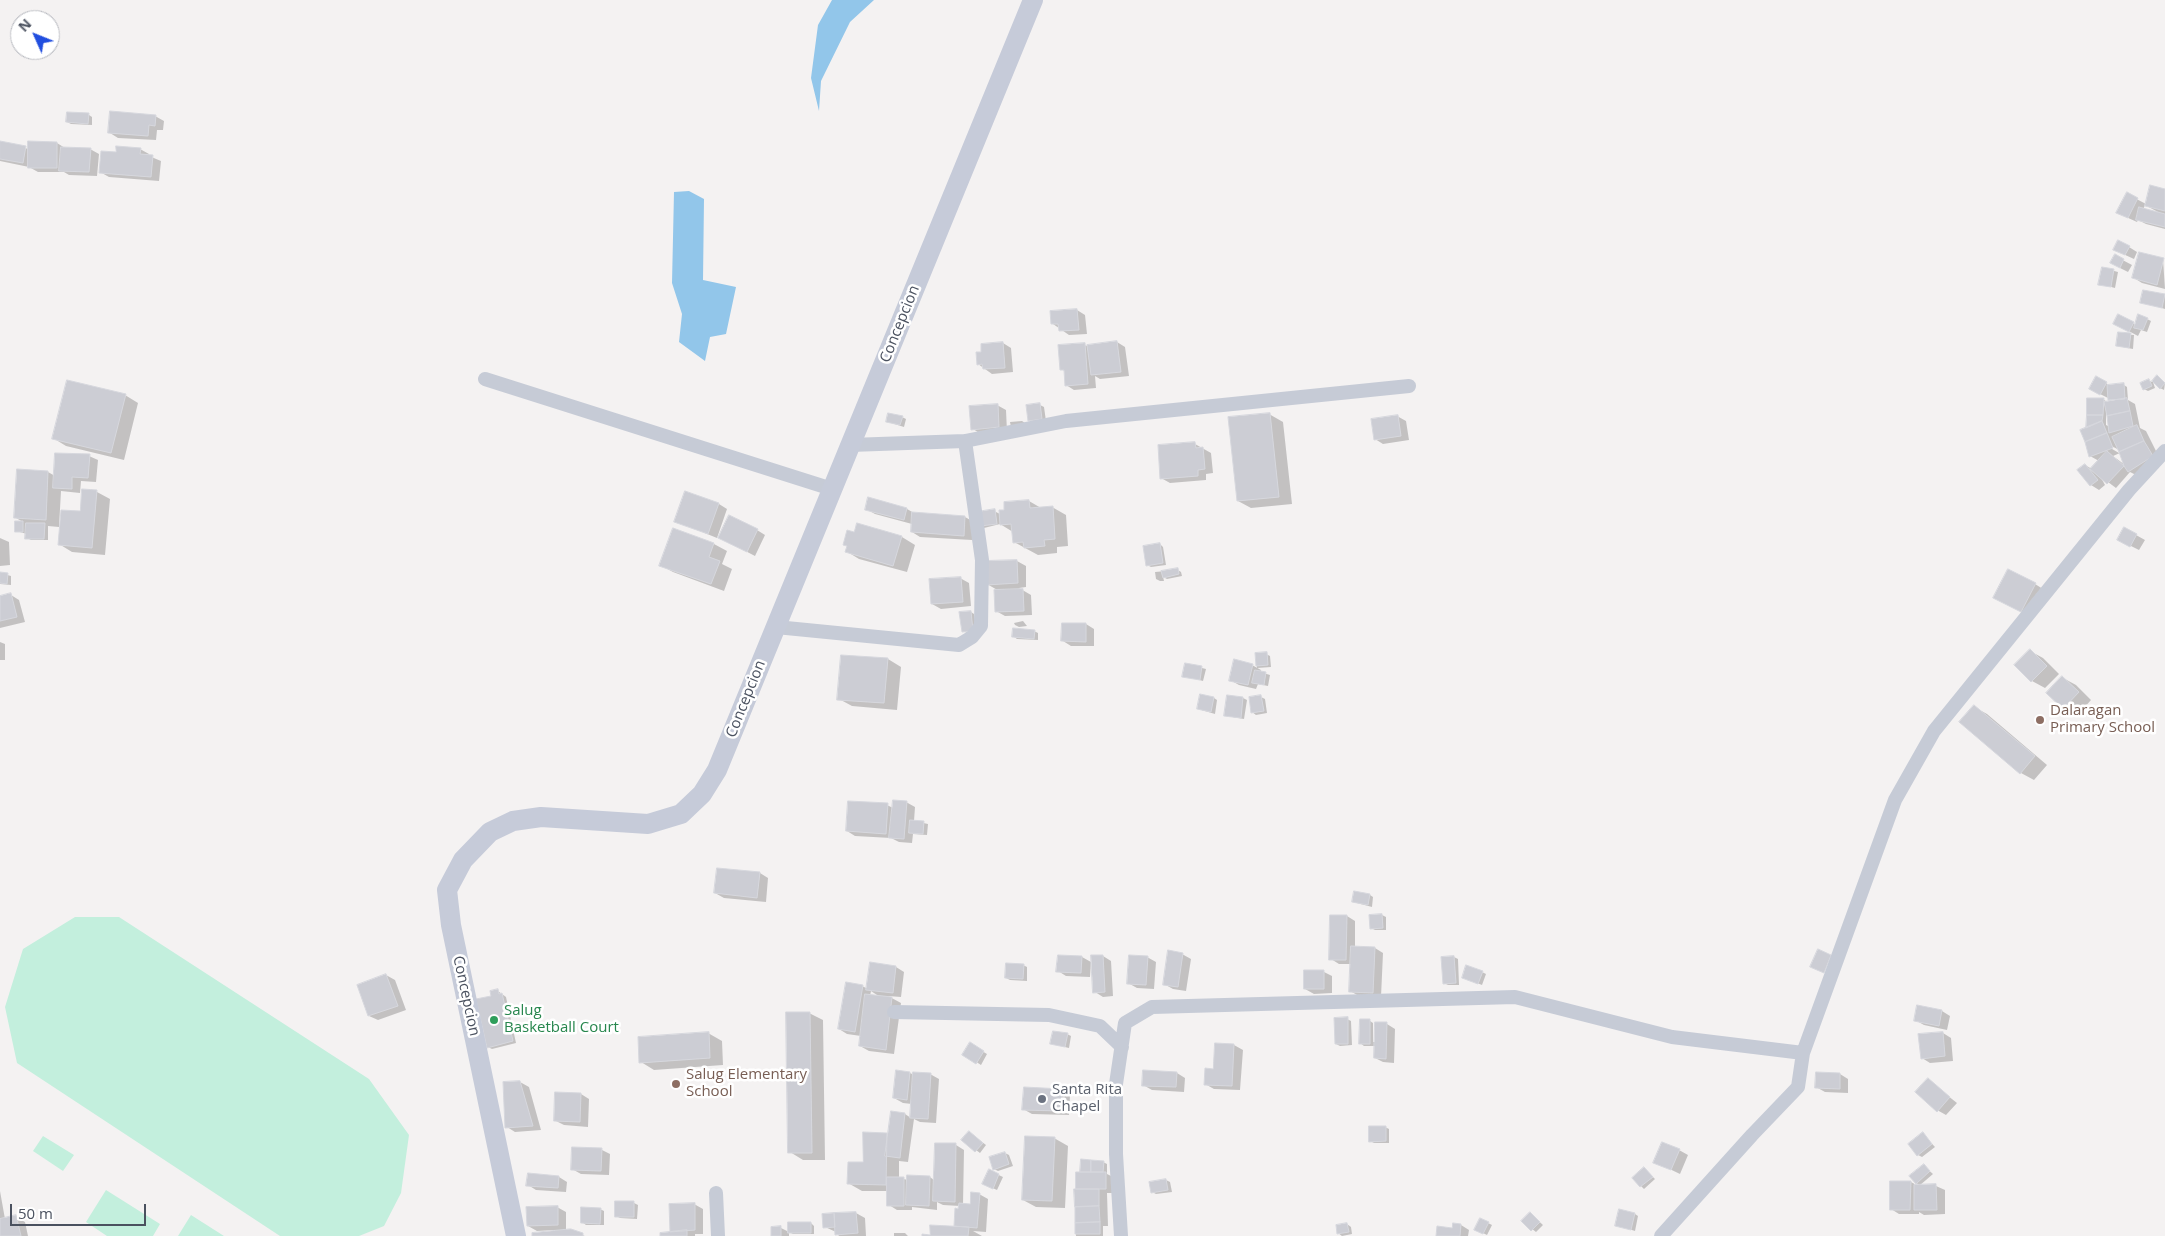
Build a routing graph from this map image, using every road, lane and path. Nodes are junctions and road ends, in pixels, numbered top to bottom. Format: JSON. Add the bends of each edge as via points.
{"nodes":[{"id":1,"x":1033,"y":0,"type":"edge"},
{"id":2,"x":485,"y":378,"type":"dead end"},
{"id":3,"x":1409,"y":386,"type":"dead end"},
{"id":4,"x":964,"y":441,"type":"junction"},
{"id":5,"x":850,"y":445,"type":"junction"},
{"id":6,"x":2165,"y":451,"type":"edge"},
{"id":7,"x":832,"y":489,"type":"junction"},
{"id":8,"x":776,"y":627,"type":"junction"},
{"id":9,"x":894,"y":1012,"type":"dead end"},
{"id":10,"x":1122,"y":1047,"type":"junction"},
{"id":11,"x":1803,"y":1053,"type":"junction"},
{"id":12,"x":716,"y":1193,"type":"dead end"},
{"id":13,"x":516,"y":1236,"type":"edge"},
{"id":14,"x":718,"y":1236,"type":"edge"},
{"id":15,"x":1122,"y":1236,"type":"edge"},
{"id":16,"x":1661,"y":1236,"type":"edge"}],
"edges":[{"from":1,"to":5,"type":"main road","name":"Concepcion"},
{"from":2,"to":7,"type":"street"},
{"from":3,"to":4,"type":"street","via":[[1066,421]]},
{"from":4,"to":5,"type":"street"},
{"from":4,"to":8,"type":"street","via":[[982,560],[981,626],[972,637],[959,645]]},
{"from":5,"to":7,"type":"main road","name":"Concepcion"},
{"from":6,"to":11,"type":"street","via":[[2129,490],[1934,731],[1895,800]]},
{"from":7,"to":8,"type":"main road","name":"Concepcion"},
{"from":8,"to":13,"type":"main road","name":"Concepcion","via":[[717,770],[702,794],[681,814],[648,824],[542,817],[513,821],[490,832],[463,860],[447,890],[451,925]]},
{"from":9,"to":10,"type":"street","via":[[1049,1015],[1100,1026]]},
{"from":10,"to":11,"type":"street","via":[[1125,1023],[1152,1007],[1515,997],[1672,1037]]},
{"from":10,"to":15,"type":"street","via":[[1116,1084],[1116,1154]]},
{"from":11,"to":16,"type":"street","via":[[1798,1087]]},
{"from":12,"to":14,"type":"street"}]}
